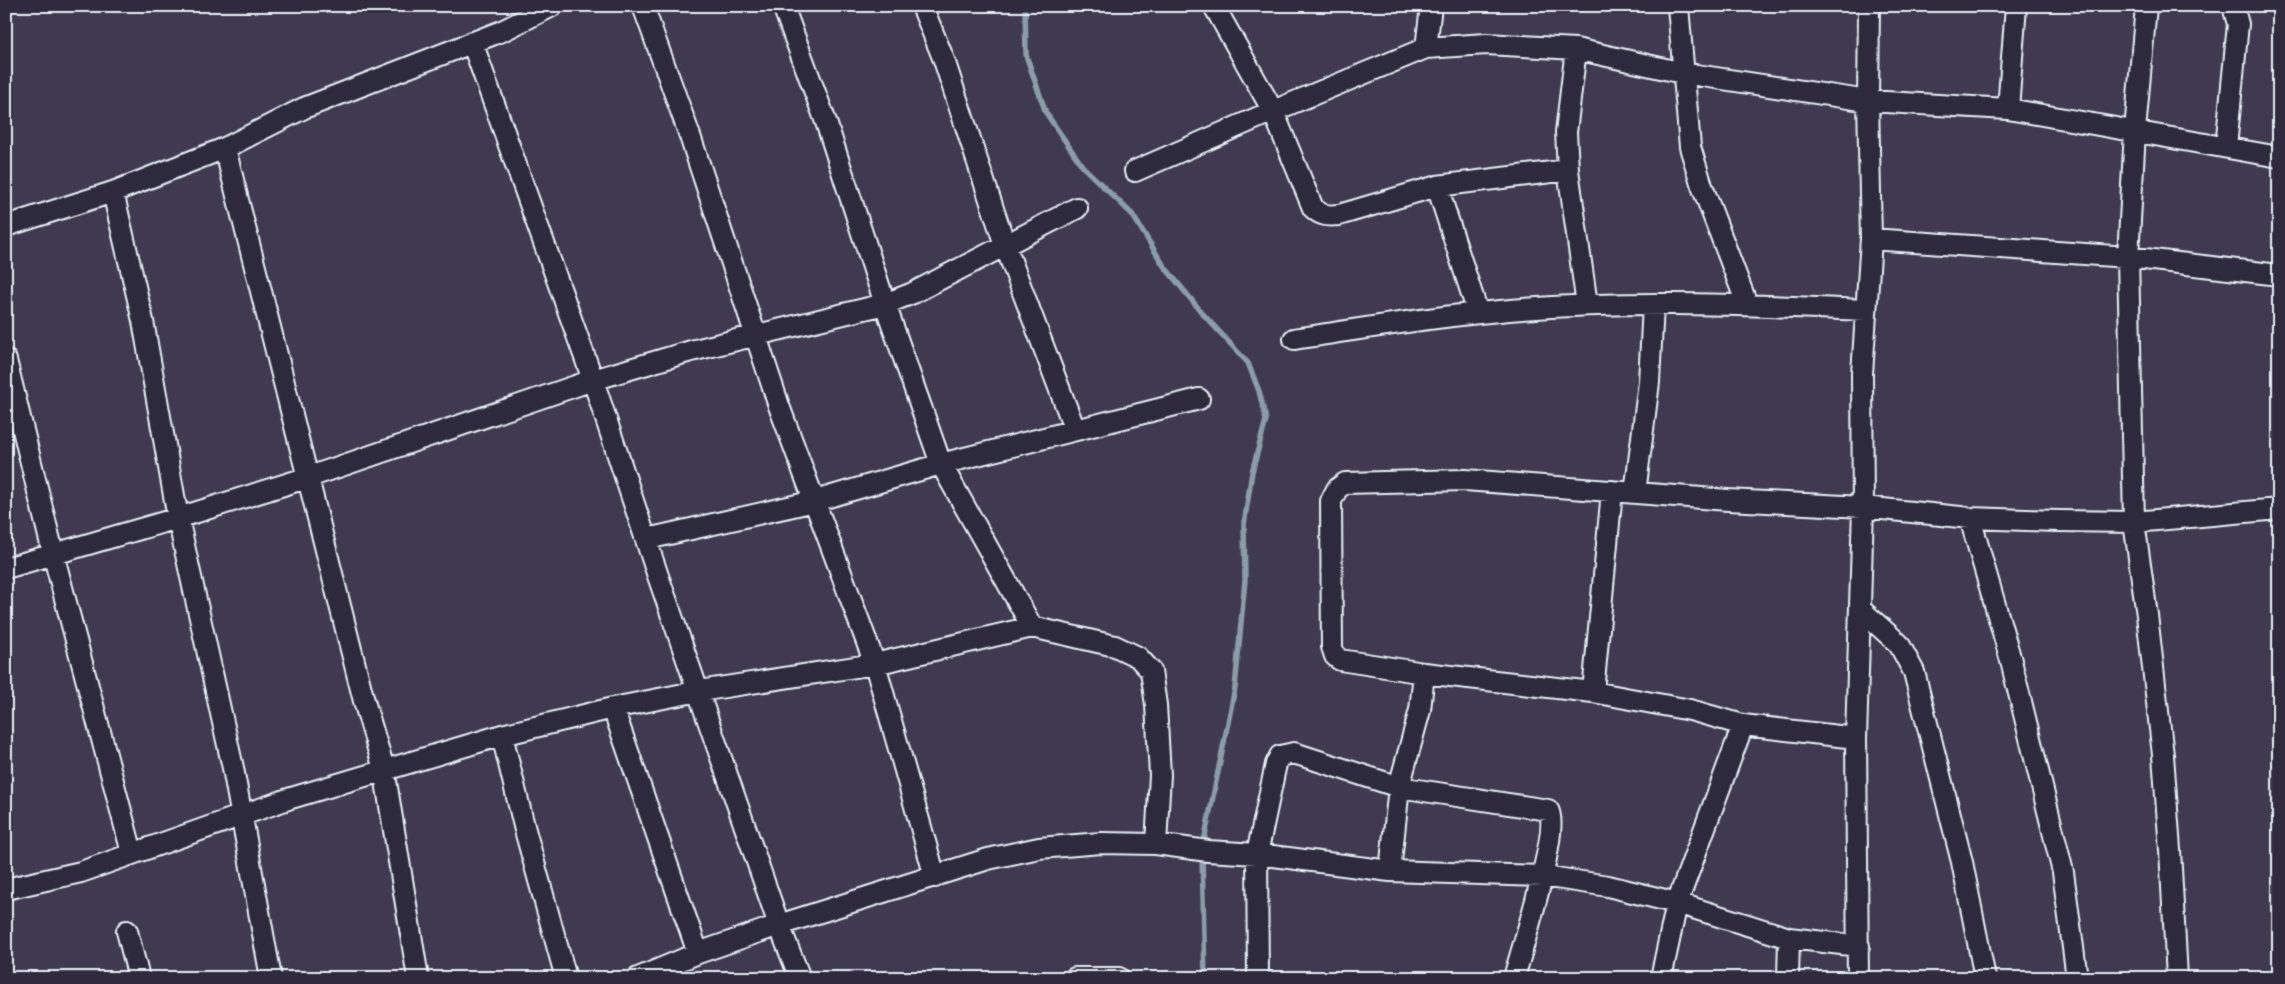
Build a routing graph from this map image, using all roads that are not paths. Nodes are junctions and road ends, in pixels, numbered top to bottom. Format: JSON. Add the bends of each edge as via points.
{"nodes":[{"id":1,"x":552,"y":6,"type":"edge"},
{"id":2,"x":643,"y":6,"type":"edge"},
{"id":3,"x":782,"y":6,"type":"edge"},
{"id":4,"x":922,"y":6,"type":"edge"},
{"id":5,"x":1214,"y":6,"type":"edge"},
{"id":6,"x":1431,"y":6,"type":"edge"},
{"id":7,"x":1678,"y":6,"type":"edge"},
{"id":8,"x":1869,"y":6,"type":"edge"},
{"id":9,"x":2016,"y":6,"type":"edge"},
{"id":10,"x":2146,"y":6,"type":"edge"},
{"id":11,"x":2233,"y":6,"type":"edge"},
{"id":12,"x":472,"y":42,"type":"junction"},
{"id":13,"x":1426,"y":48,"type":"junction"},
{"id":14,"x":1576,"y":49,"type":"junction"},
{"id":15,"x":1683,"y":73,"type":"junction"},
{"id":16,"x":1868,"y":101,"type":"junction"},
{"id":17,"x":2008,"y":109,"type":"junction"},
{"id":18,"x":1273,"y":111,"type":"junction"},
{"id":19,"x":2135,"y":131,"type":"junction"},
{"id":20,"x":2226,"y":147,"type":"junction"},
{"id":21,"x":225,"y":148,"type":"junction"},
{"id":22,"x":2279,"y":157,"type":"edge"},
{"id":23,"x":1136,"y":170,"type":"dead end"},
{"id":24,"x":1568,"y":170,"type":"junction"},
{"id":25,"x":1437,"y":186,"type":"junction"},
{"id":26,"x":112,"y":192,"type":"junction"},
{"id":27,"x":1078,"y":208,"type":"dead end"},
{"id":28,"x":6,"y":226,"type":"edge"},
{"id":29,"x":1871,"y":239,"type":"junction"},
{"id":30,"x":1005,"y":244,"type":"junction"},
{"id":31,"x":2128,"y":257,"type":"junction"},
{"id":32,"x":2279,"y":275,"type":"edge"},
{"id":33,"x":885,"y":304,"type":"junction"},
{"id":34,"x":1747,"y":304,"type":"junction"},
{"id":35,"x":1587,"y":305,"type":"junction"},
{"id":36,"x":1653,"y":305,"type":"junction"},
{"id":37,"x":1866,"y":310,"type":"junction"},
{"id":38,"x":1478,"y":313,"type":"junction"},
{"id":39,"x":756,"y":336,"type":"junction"},
{"id":40,"x":1294,"y":339,"type":"dead end"},
{"id":41,"x":6,"y":360,"type":"edge"},
{"id":42,"x":593,"y":380,"type":"junction"},
{"id":43,"x":1199,"y":399,"type":"dead end"},
{"id":44,"x":1075,"y":430,"type":"junction"},
{"id":45,"x":942,"y":464,"type":"junction"},
{"id":46,"x":309,"y":476,"type":"junction"},
{"id":47,"x":1612,"y":491,"type":"junction"},
{"id":48,"x":1635,"y":492,"type":"junction"},
{"id":49,"x":815,"y":501,"type":"junction"},
{"id":50,"x":1863,"y":507,"type":"junction"},
{"id":51,"x":2279,"y":510,"type":"edge"},
{"id":52,"x":178,"y":518,"type":"junction"},
{"id":53,"x":1970,"y":518,"type":"junction"},
{"id":54,"x":2134,"y":522,"type":"junction"},
{"id":55,"x":647,"y":539,"type":"junction"},
{"id":56,"x":54,"y":553,"type":"junction"},
{"id":57,"x":6,"y":568,"type":"edge"},
{"id":58,"x":1860,"y":609,"type":"junction"},
{"id":59,"x":1032,"y":627,"type":"junction"},
{"id":60,"x":875,"y":664,"type":"junction"},
{"id":61,"x":1424,"y":673,"type":"junction"},
{"id":62,"x":698,"y":691,"type":"junction"},
{"id":63,"x":1593,"y":692,"type":"junction"},
{"id":64,"x":613,"y":708,"type":"junction"},
{"id":65,"x":1743,"y":725,"type":"junction"},
{"id":66,"x":502,"y":735,"type":"junction"},
{"id":67,"x":1856,"y":738,"type":"junction"},
{"id":68,"x":384,"y":769,"type":"junction"},
{"id":69,"x":1399,"y":787,"type":"junction"},
{"id":70,"x":241,"y":814,"type":"junction"},
{"id":71,"x":1156,"y":844,"type":"junction"},
{"id":72,"x":132,"y":853,"type":"junction"},
{"id":73,"x":1257,"y":854,"type":"junction"},
{"id":74,"x":1390,"y":871,"type":"junction"},
{"id":75,"x":1543,"y":876,"type":"junction"},
{"id":76,"x":935,"y":877,"type":"junction"},
{"id":77,"x":6,"y":889,"type":"edge"},
{"id":78,"x":1677,"y":903,"type":"junction"},
{"id":79,"x":779,"y":925,"type":"junction"},
{"id":80,"x":127,"y":931,"type":"dead end"},
{"id":81,"x":1789,"y":938,"type":"junction"},
{"id":82,"x":1859,"y":946,"type":"junction"},
{"id":83,"x":698,"y":953,"type":"junction"},
{"id":84,"x":139,"y":978,"type":"edge"},
{"id":85,"x":271,"y":978,"type":"edge"},
{"id":86,"x":418,"y":978,"type":"edge"},
{"id":87,"x":566,"y":978,"type":"edge"},
{"id":88,"x":638,"y":978,"type":"edge"},
{"id":89,"x":800,"y":978,"type":"edge"},
{"id":90,"x":1075,"y":978,"type":"edge"},
{"id":91,"x":1119,"y":978,"type":"edge"},
{"id":92,"x":1258,"y":978,"type":"edge"},
{"id":93,"x":1514,"y":978,"type":"edge"},
{"id":94,"x":1661,"y":978,"type":"edge"},
{"id":95,"x":1788,"y":978,"type":"edge"},
{"id":96,"x":1858,"y":978,"type":"edge"},
{"id":97,"x":1985,"y":978,"type":"edge"},
{"id":98,"x":2076,"y":978,"type":"edge"},
{"id":99,"x":2177,"y":978,"type":"edge"}],
"edges":[{"from":1,"to":12,"type":"street"},
{"from":2,"to":39,"type":"street"},
{"from":3,"to":33,"type":"street","via":[[826,122]]},
{"from":4,"to":30,"type":"street","via":[[944,60]]},
{"from":5,"to":18,"type":"street"},
{"from":6,"to":13,"type":"street"},
{"from":7,"to":15,"type":"street"},
{"from":8,"to":16,"type":"street"},
{"from":9,"to":17,"type":"street"},
{"from":10,"to":19,"type":"street"},
{"from":11,"to":20,"type":"street","via":[[2238,24]]},
{"from":12,"to":21,"type":"street","via":[[304,108]]},
{"from":12,"to":42,"type":"street"},
{"from":13,"to":14,"type":"street","via":[[1486,44]]},
{"from":13,"to":18,"type":"street"},
{"from":14,"to":15,"type":"street"},
{"from":14,"to":24,"type":"street","via":[[1566,132]]},
{"from":15,"to":16,"type":"street"},
{"from":15,"to":34,"type":"street","via":[[1690,147]]},
{"from":16,"to":17,"type":"street"},
{"from":16,"to":29,"type":"street"},
{"from":17,"to":19,"type":"street"},
{"from":18,"to":23,"type":"street"},
{"from":18,"to":25,"type":"street","via":[[1318,214],[1339,215]]},
{"from":19,"to":20,"type":"street"},
{"from":19,"to":31,"type":"street"},
{"from":20,"to":22,"type":"street"},
{"from":21,"to":26,"type":"street"},
{"from":21,"to":46,"type":"street","via":[[272,342]]},
{"from":24,"to":25,"type":"street"},
{"from":24,"to":35,"type":"street"},
{"from":25,"to":38,"type":"street"},
{"from":26,"to":28,"type":"street"},
{"from":26,"to":52,"type":"street","via":[[143,321]]},
{"from":27,"to":30,"type":"street"},
{"from":29,"to":31,"type":"street"},
{"from":29,"to":37,"type":"street"},
{"from":30,"to":33,"type":"street","via":[[913,293]]},
{"from":30,"to":44,"type":"street"},
{"from":31,"to":32,"type":"street"},
{"from":31,"to":54,"type":"street"},
{"from":33,"to":39,"type":"street"},
{"from":33,"to":45,"type":"street"},
{"from":34,"to":36,"type":"street"},
{"from":34,"to":37,"type":"street"},
{"from":35,"to":36,"type":"street"},
{"from":35,"to":38,"type":"street"},
{"from":36,"to":48,"type":"street","via":[[1649,382]]},
{"from":37,"to":50,"type":"street","via":[[1862,374]]},
{"from":38,"to":40,"type":"street"},
{"from":39,"to":42,"type":"street","via":[[690,351]]},
{"from":39,"to":49,"type":"street"},
{"from":41,"to":56,"type":"street"},
{"from":42,"to":46,"type":"street"},
{"from":42,"to":55,"type":"street"},
{"from":43,"to":44,"type":"street"},
{"from":44,"to":45,"type":"street"},
{"from":45,"to":49,"type":"street"},
{"from":45,"to":59,"type":"street"},
{"from":46,"to":52,"type":"street"},
{"from":46,"to":68,"type":"street","via":[[364,701]]},
{"from":47,"to":48,"type":"street"},
{"from":47,"to":61,"type":"street","via":[[1465,480],[1345,483],[1337,489],[1330,511],[1332,647],[1335,656],[1340,660]]},
{"from":47,"to":63,"type":"street"},
{"from":48,"to":50,"type":"street"},
{"from":49,"to":55,"type":"street"},
{"from":49,"to":60,"type":"street"},
{"from":50,"to":53,"type":"street"},
{"from":50,"to":58,"type":"street"},
{"from":51,"to":54,"type":"street"},
{"from":52,"to":56,"type":"street"},
{"from":52,"to":70,"type":"street"},
{"from":53,"to":54,"type":"street"},
{"from":53,"to":98,"type":"street","via":[[2010,657],[2058,854]]},
{"from":54,"to":99,"type":"street","via":[[2163,755]]},
{"from":55,"to":62,"type":"street"},
{"from":56,"to":57,"type":"street"},
{"from":56,"to":72,"type":"street"},
{"from":58,"to":67,"type":"street"},
{"from":58,"to":97,"type":"street","via":[[1900,644],[1914,672],[1962,862]]},
{"from":59,"to":60,"type":"street"},
{"from":59,"to":71,"type":"street","via":[[1115,646],[1138,657],[1151,671],[1160,775]]},
{"from":60,"to":62,"type":"street"},
{"from":60,"to":76,"type":"street"},
{"from":61,"to":63,"type":"street"},
{"from":61,"to":69,"type":"street","via":[[1420,710]]},
{"from":62,"to":64,"type":"street"},
{"from":62,"to":79,"type":"street"},
{"from":63,"to":65,"type":"street","via":[[1690,710]]},
{"from":64,"to":66,"type":"street"},
{"from":64,"to":83,"type":"street"},
{"from":65,"to":67,"type":"street"},
{"from":65,"to":78,"type":"street"},
{"from":66,"to":68,"type":"street"},
{"from":66,"to":87,"type":"street"},
{"from":67,"to":82,"type":"street"},
{"from":68,"to":70,"type":"street"},
{"from":68,"to":86,"type":"street"},
{"from":69,"to":73,"type":"street","via":[[1294,753],[1280,756]]},
{"from":69,"to":74,"type":"street"},
{"from":69,"to":75,"type":"street","via":[[1548,810],[1551,825]]},
{"from":70,"to":72,"type":"street"},
{"from":70,"to":85,"type":"street"},
{"from":71,"to":73,"type":"street"},
{"from":71,"to":76,"type":"street","via":[[1101,843],[1039,848],[988,859]]},
{"from":72,"to":77,"type":"street","via":[[81,872]]},
{"from":73,"to":74,"type":"street"},
{"from":73,"to":92,"type":"street"},
{"from":74,"to":75,"type":"street"},
{"from":75,"to":78,"type":"street","via":[[1608,886]]},
{"from":75,"to":93,"type":"street"},
{"from":76,"to":79,"type":"street"},
{"from":78,"to":81,"type":"street"},
{"from":78,"to":94,"type":"street"},
{"from":79,"to":83,"type":"street"},
{"from":79,"to":89,"type":"street"},
{"from":80,"to":84,"type":"street"},
{"from":81,"to":82,"type":"street"},
{"from":81,"to":95,"type":"street"},
{"from":82,"to":96,"type":"street"},
{"from":83,"to":88,"type":"street"},
{"from":90,"to":91,"type":"street"}]}
